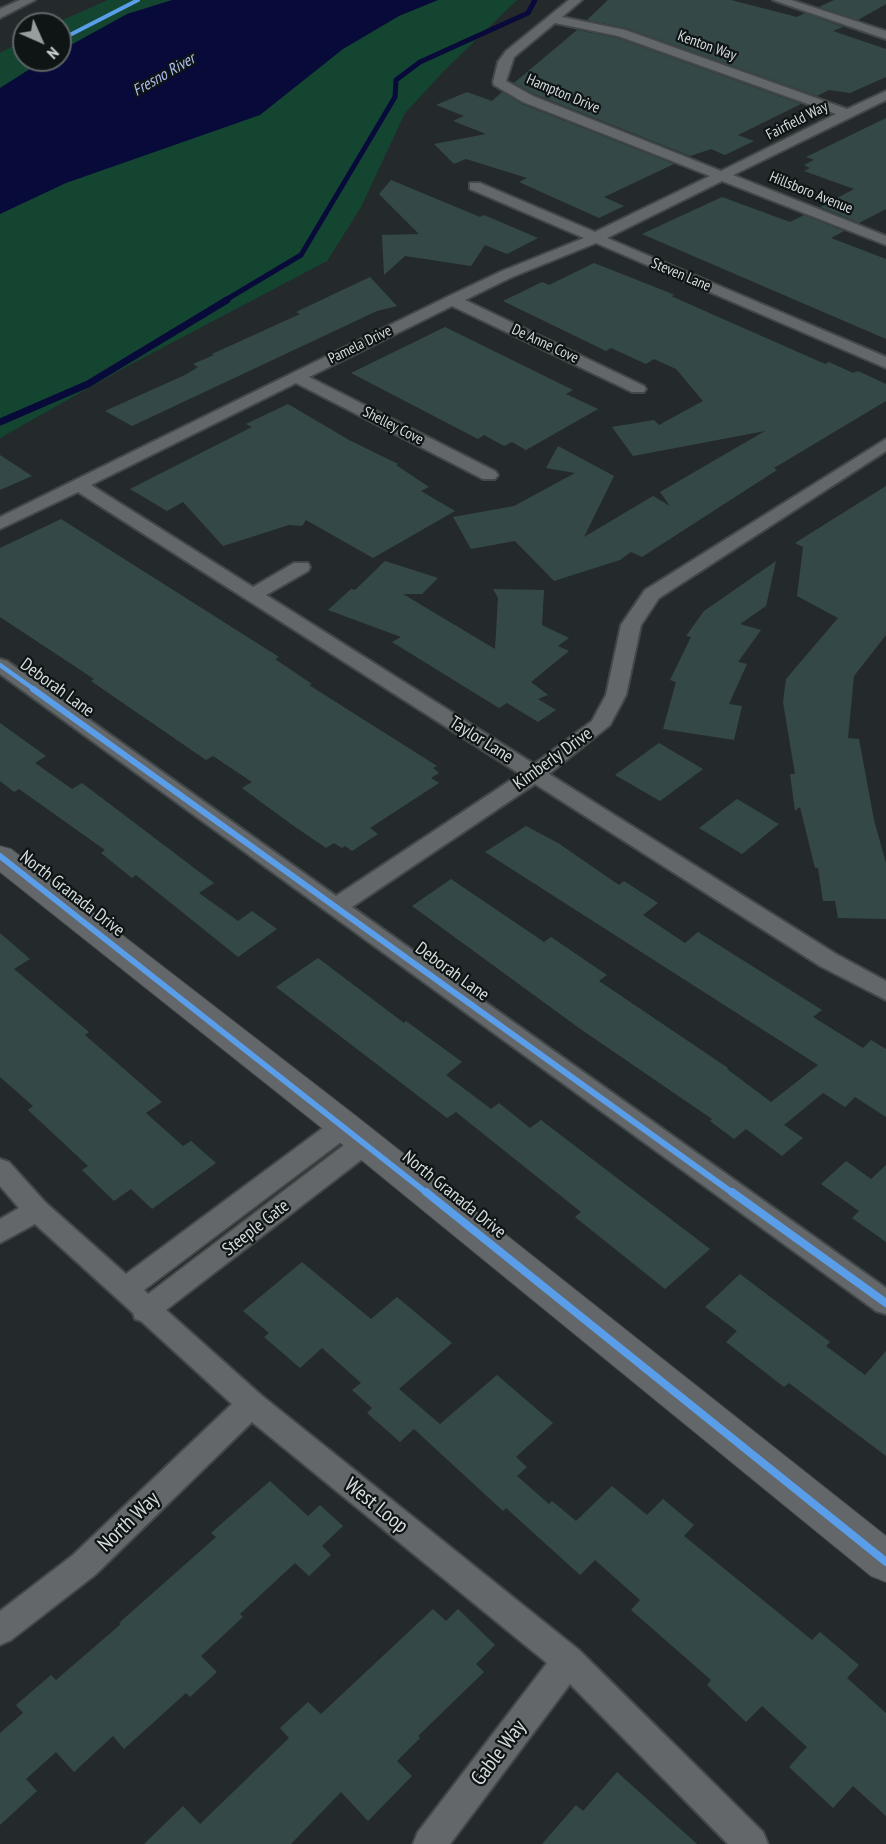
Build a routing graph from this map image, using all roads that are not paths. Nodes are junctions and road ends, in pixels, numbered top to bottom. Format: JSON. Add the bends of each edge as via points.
{"nodes":[{"id":1,"x":576,"y":0,"type":"edge"},
{"id":2,"x":22,"y":1,"type":"edge"},
{"id":3,"x":787,"y":1,"type":"edge"},
{"id":4,"x":0,"y":14,"type":"edge"},
{"id":5,"x":554,"y":19,"type":"junction"},
{"id":6,"x":886,"y":35,"type":"edge"},
{"id":7,"x":886,"y":95,"type":"edge"},
{"id":8,"x":848,"y":114,"type":"junction"},
{"id":9,"x":724,"y":176,"type":"junction"},
{"id":10,"x":475,"y":186,"type":"dead end"},
{"id":11,"x":596,"y":238,"type":"junction"},
{"id":12,"x":886,"y":241,"type":"edge"},
{"id":13,"x":452,"y":300,"type":"junction"},
{"id":14,"x":886,"y":363,"type":"edge"},
{"id":15,"x":297,"y":376,"type":"junction"},
{"id":16,"x":638,"y":388,"type":"dead end"},
{"id":17,"x":886,"y":444,"type":"edge"},
{"id":18,"x":489,"y":475,"type":"dead end"},
{"id":19,"x":79,"y":485,"type":"junction"},
{"id":20,"x":0,"y":524,"type":"edge"},
{"id":21,"x":301,"y":567,"type":"dead end"},
{"id":22,"x":253,"y":595,"type":"junction"},
{"id":23,"x":0,"y":665,"type":"edge"},
{"id":24,"x":535,"y":774,"type":"junction"},
{"id":25,"x":0,"y":856,"type":"edge"},
{"id":26,"x":335,"y":907,"type":"junction"},
{"id":27,"x":886,"y":991,"type":"edge"},
{"id":28,"x":355,"y":1135,"type":"junction"},
{"id":29,"x":0,"y":1169,"type":"edge"},
{"id":30,"x":36,"y":1210,"type":"junction"},
{"id":31,"x":0,"y":1232,"type":"edge"},
{"id":32,"x":124,"y":1290,"type":"junction"},
{"id":33,"x":886,"y":1303,"type":"edge"},
{"id":34,"x":145,"y":1311,"type":"junction"},
{"id":35,"x":251,"y":1404,"type":"junction"},
{"id":36,"x":886,"y":1562,"type":"edge"},
{"id":37,"x":0,"y":1630,"type":"edge"},
{"id":38,"x":568,"y":1661,"type":"junction"},
{"id":39,"x":430,"y":1844,"type":"edge"},
{"id":40,"x":751,"y":1844,"type":"edge"}],
"edges":[{"from":1,"to":5,"type":"street","name":"Hampton Drive"},
{"from":2,"to":4,"type":"street"},
{"from":3,"to":6,"type":"street"},
{"from":5,"to":8,"type":"street","name":"Kenton Way","via":[[621,33]]},
{"from":5,"to":9,"type":"street","name":"Hampton Drive","via":[[504,62],[500,82],[528,99]]},
{"from":7,"to":8,"type":"street","name":"Fairfield Way"},
{"from":8,"to":9,"type":"street","name":"Fairfield Way"},
{"from":9,"to":11,"type":"street","name":"Pamela Drive"},
{"from":9,"to":12,"type":"street","name":"Hillsboro Avenue"},
{"from":10,"to":11,"type":"street","name":"Steven Lane"},
{"from":11,"to":13,"type":"street","name":"Pamela Drive"},
{"from":11,"to":14,"type":"street","name":"Steven Lane"},
{"from":13,"to":15,"type":"street","name":"Pamela Drive"},
{"from":13,"to":16,"type":"street","name":"De Anne Cove"},
{"from":15,"to":18,"type":"street","name":"Shelley Cove"},
{"from":15,"to":19,"type":"street","name":"Pamela Drive"},
{"from":17,"to":24,"type":"street","name":"Kimberly Drive","via":[[652,594],[631,625],[616,694],[600,725]]},
{"from":19,"to":20,"type":"street","name":"Pamela Drive"},
{"from":19,"to":22,"type":"street","name":"Taylor Lane"},
{"from":21,"to":22,"type":"street"},
{"from":22,"to":24,"type":"street","name":"Taylor Lane"},
{"from":23,"to":26,"type":"street","name":"Deborah Lane"},
{"from":24,"to":26,"type":"street","name":"Kimberly Drive"},
{"from":24,"to":27,"type":"street","name":"Taylor Lane","via":[[828,960]]},
{"from":25,"to":28,"type":"street","name":"North Granada Drive"},
{"from":26,"to":33,"type":"street","name":"Deborah Lane"},
{"from":28,"to":32,"type":"street","name":"Steeple Gate"},
{"from":28,"to":34,"type":"street","name":"Steeple Gate"},
{"from":28,"to":36,"type":"street","name":"North Granada Drive"},
{"from":29,"to":30,"type":"street","name":"West Loop"},
{"from":30,"to":31,"type":"street"},
{"from":30,"to":32,"type":"street","name":"West Loop"},
{"from":32,"to":34,"type":"street","name":"West Loop"},
{"from":34,"to":35,"type":"street","name":"West Loop"},
{"from":35,"to":37,"type":"street","name":"North Way","via":[[84,1565]]},
{"from":35,"to":38,"type":"street","name":"West Loop"},
{"from":38,"to":39,"type":"street","name":"Gable Way"},
{"from":38,"to":40,"type":"street","name":"West Loop"}]}
